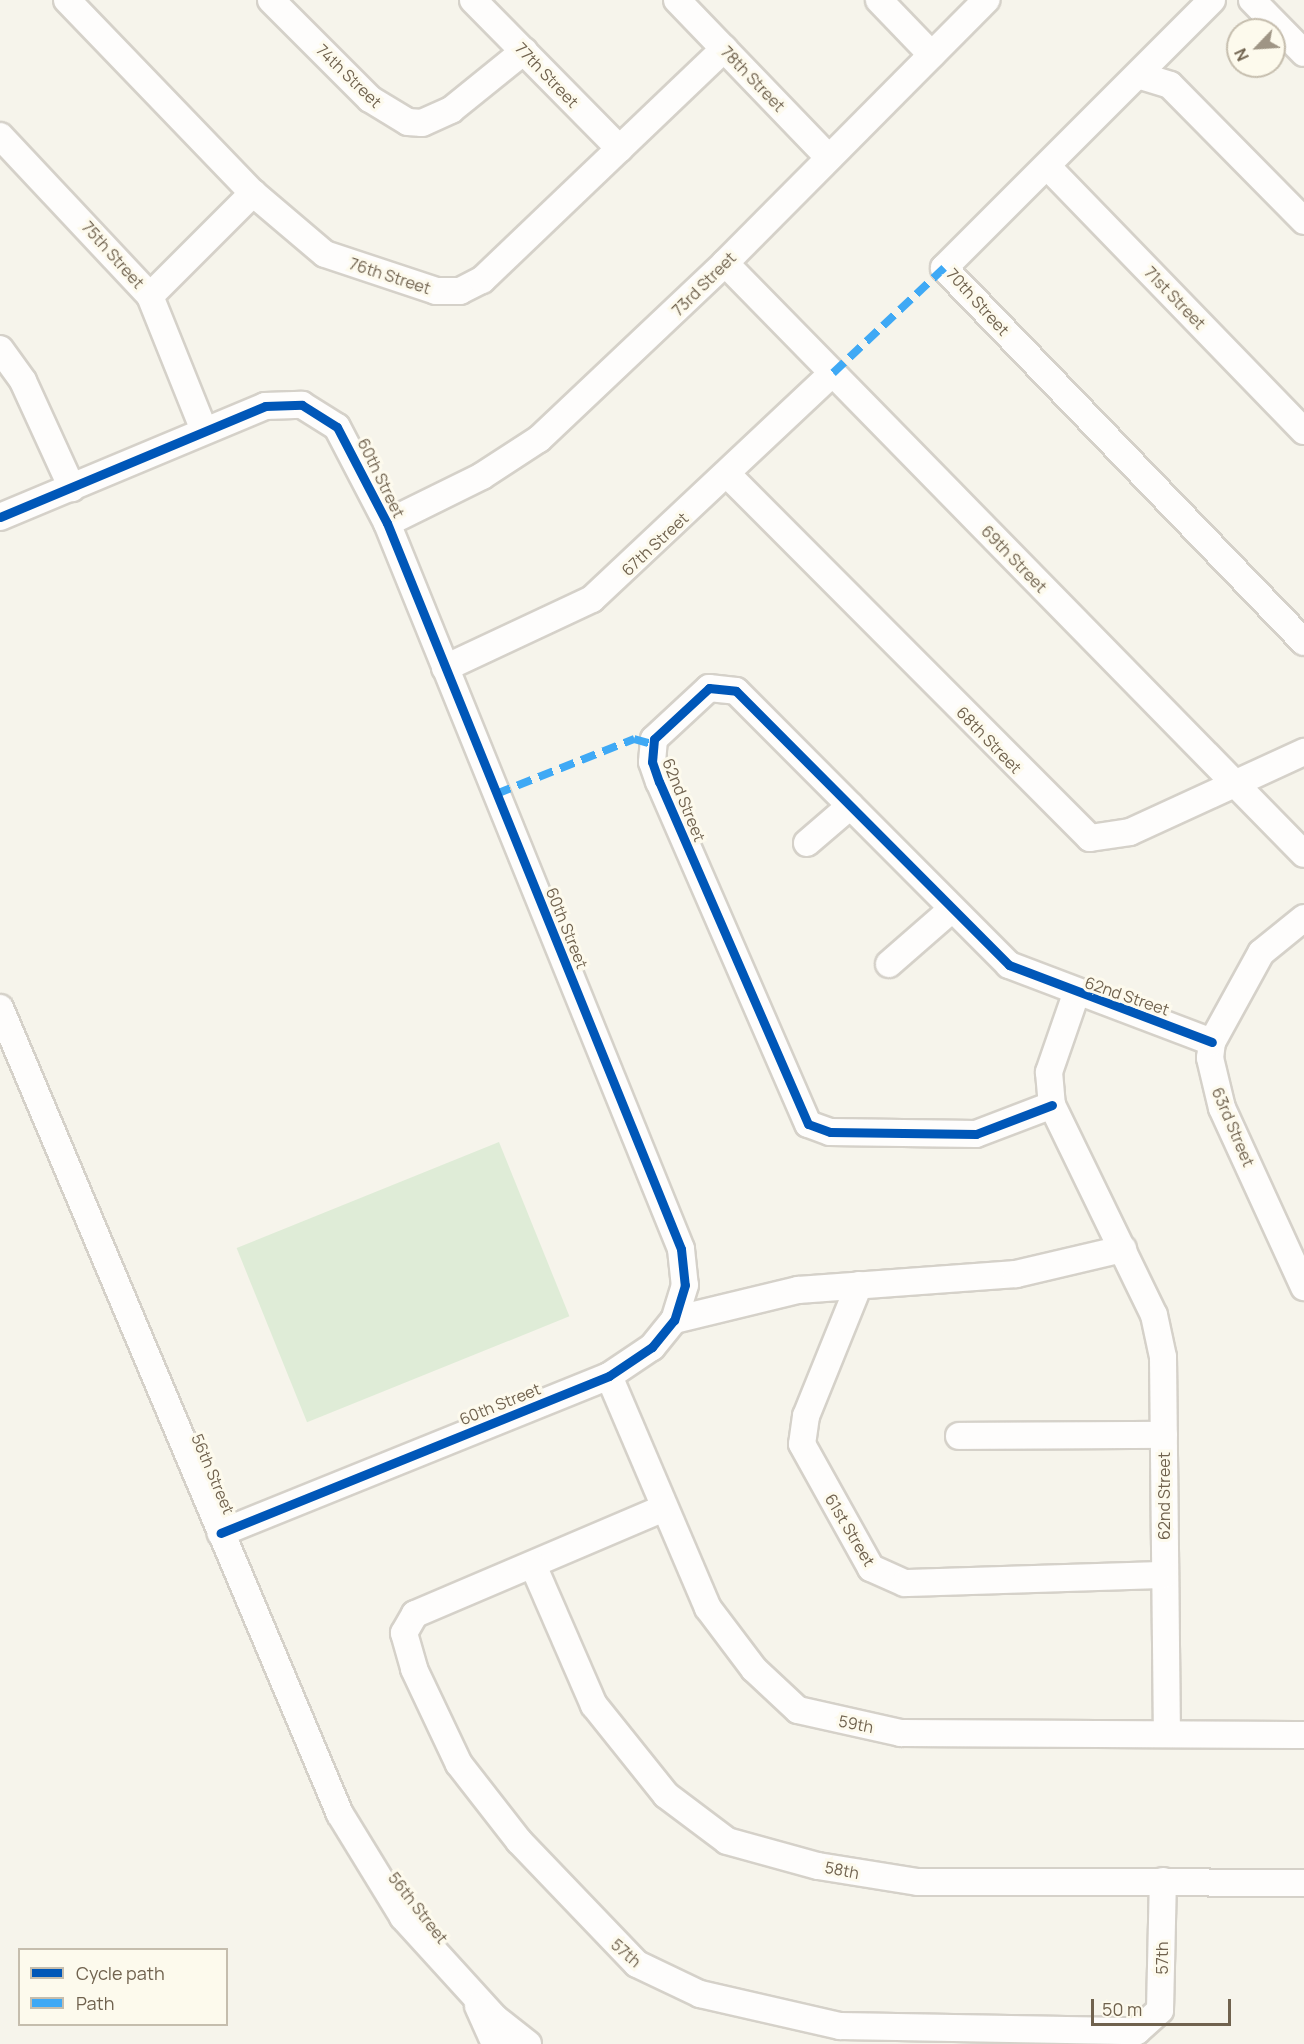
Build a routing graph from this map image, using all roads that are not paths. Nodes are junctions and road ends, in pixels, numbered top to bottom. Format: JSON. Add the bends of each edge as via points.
{"nodes":[{"id":1,"x":67,"y":0,"type":"edge"},
{"id":2,"x":272,"y":0,"type":"edge"},
{"id":3,"x":473,"y":0,"type":"edge"},
{"id":4,"x":677,"y":0,"type":"edge"},
{"id":5,"x":879,"y":0,"type":"edge"},
{"id":6,"x":986,"y":0,"type":"edge"},
{"id":7,"x":1212,"y":0,"type":"edge"},
{"id":8,"x":1252,"y":0,"type":"edge"},
{"id":9,"x":724,"y":49,"type":"junction"},
{"id":10,"x":524,"y":51,"type":"junction"},
{"id":11,"x":1304,"y":54,"type":"edge"},
{"id":12,"x":932,"y":55,"type":"junction"},
{"id":13,"x":1141,"y":76,"type":"junction"},
{"id":14,"x":0,"y":136,"type":"edge"},
{"id":15,"x":620,"y":150,"type":"junction"},
{"id":16,"x":829,"y":158,"type":"junction"},
{"id":17,"x":1047,"y":166,"type":"junction"},
{"id":18,"x":253,"y":194,"type":"junction"},
{"id":19,"x":1304,"y":221,"type":"edge"},
{"id":20,"x":725,"y":263,"type":"junction"},
{"id":21,"x":150,"y":296,"type":"junction"},
{"id":22,"x":0,"y":349,"type":"edge"},
{"id":23,"x":832,"y":373,"type":"junction"},
{"id":24,"x":204,"y":430,"type":"junction"},
{"id":25,"x":1304,"y":430,"type":"edge"},
{"id":26,"x":727,"y":474,"type":"junction"},
{"id":27,"x":72,"y":488,"type":"junction"},
{"id":28,"x":0,"y":517,"type":"edge"},
{"id":29,"x":387,"y":523,"type":"junction"},
{"id":30,"x":1304,"y":642,"type":"edge"},
{"id":31,"x":444,"y":669,"type":"junction"},
{"id":32,"x":1304,"y":752,"type":"edge"},
{"id":33,"x":1236,"y":784,"type":"junction"},
{"id":34,"x":850,"y":806,"type":"junction"},
{"id":35,"x":807,"y":843,"type":"dead end"},
{"id":36,"x":1304,"y":854,"type":"edge"},
{"id":37,"x":951,"y":910,"type":"junction"},
{"id":38,"x":1304,"y":918,"type":"edge"},
{"id":39,"x":890,"y":964,"type":"dead end"},
{"id":40,"x":1076,"y":994,"type":"junction"},
{"id":41,"x":0,"y":1008,"type":"edge"},
{"id":42,"x":1212,"y":1042,"type":"junction"},
{"id":43,"x":1052,"y":1105,"type":"junction"},
{"id":44,"x":1123,"y":1250,"type":"junction"},
{"id":45,"x":859,"y":1285,"type":"junction"},
{"id":46,"x":1304,"y":1287,"type":"edge"},
{"id":47,"x":674,"y":1320,"type":"junction"},
{"id":48,"x":609,"y":1376,"type":"junction"},
{"id":49,"x":1164,"y":1435,"type":"junction"},
{"id":50,"x":959,"y":1437,"type":"dead end"},
{"id":51,"x":664,"y":1508,"type":"junction"},
{"id":52,"x":221,"y":1533,"type":"junction"},
{"id":53,"x":533,"y":1565,"type":"junction"},
{"id":54,"x":1164,"y":1575,"type":"junction"},
{"id":55,"x":1167,"y":1732,"type":"junction"},
{"id":56,"x":1304,"y":1735,"type":"edge"},
{"id":57,"x":1162,"y":1881,"type":"junction"},
{"id":58,"x":1304,"y":1883,"type":"edge"},
{"id":59,"x":476,"y":1998,"type":"junction"},
{"id":60,"x":495,"y":2044,"type":"edge"},
{"id":61,"x":528,"y":2044,"type":"edge"}],
"edges":[{"from":1,"to":18,"type":"street","name":"76th Street"},
{"from":2,"to":10,"type":"street","name":"74th Street","via":[[370,99],[408,122],[422,123],[452,110]]},
{"from":3,"to":10,"type":"street","name":"77th Street"},
{"from":4,"to":9,"type":"street","name":"78th Street"},
{"from":5,"to":12,"type":"street"},
{"from":6,"to":12,"type":"street","name":"73rd Street"},
{"from":7,"to":13,"type":"street","name":"70th Street"},
{"from":8,"to":11,"type":"street"},
{"from":9,"to":15,"type":"street","name":"76th Street"},
{"from":9,"to":16,"type":"street","name":"78th Street"},
{"from":10,"to":15,"type":"street","name":"77th Street"},
{"from":12,"to":16,"type":"street","name":"73rd Street"},
{"from":13,"to":17,"type":"street","name":"70th Street"},
{"from":13,"to":19,"type":"street","via":[[1170,85]]},
{"from":14,"to":21,"type":"street","name":"75th Street"},
{"from":15,"to":18,"type":"street","name":"76th Street","via":[[482,280],[460,291],[436,291],[325,254]]},
{"from":16,"to":20,"type":"street","name":"73rd Street"},
{"from":17,"to":25,"type":"street","name":"71st Street"},
{"from":17,"to":30,"type":"street","name":"70th Street","via":[[944,268]]},
{"from":18,"to":21,"type":"street"},
{"from":20,"to":23,"type":"street","name":"69th Street"},
{"from":20,"to":29,"type":"street","name":"73rd Street","via":[[539,439],[482,476]]},
{"from":21,"to":24,"type":"street","name":"75th Street"},
{"from":22,"to":27,"type":"street","via":[[23,381]]},
{"from":23,"to":26,"type":"street","name":"67th Street"},
{"from":23,"to":33,"type":"street","name":"69th Street"},
{"from":24,"to":27,"type":"street","name":"60th Street"},
{"from":24,"to":29,"type":"street","name":"60th Street","via":[[276,404],[312,408],[347,441]]},
{"from":26,"to":31,"type":"street","name":"67th Street","via":[[592,598]]},
{"from":26,"to":33,"type":"street","name":"68th Street","via":[[1090,838],[1130,832]]},
{"from":27,"to":28,"type":"street","name":"60th Street"},
{"from":29,"to":31,"type":"street","name":"60th Street"},
{"from":31,"to":47,"type":"street","name":"60th Street","via":[[681,1249],[685,1286]]},
{"from":32,"to":33,"type":"street","name":"68th Street"},
{"from":33,"to":36,"type":"street","name":"69th Street"},
{"from":34,"to":35,"type":"street"},
{"from":34,"to":37,"type":"street","name":"62nd Street"},
{"from":34,"to":43,"type":"street","name":"62nd Street","via":[[736,691],[725,687],[709,688],[651,744],[659,782],[802,1117],[817,1130],[830,1132],[976,1134]]},
{"from":37,"to":39,"type":"street"},
{"from":37,"to":40,"type":"street","name":"62nd Street","via":[[1009,965]]},
{"from":38,"to":42,"type":"street","name":"63rd Street","via":[[1261,953]]},
{"from":40,"to":42,"type":"street","name":"62nd Street"},
{"from":40,"to":43,"type":"street","name":"62nd Street","via":[[1049,1072]]},
{"from":41,"to":52,"type":"street","name":"56th Street"},
{"from":42,"to":46,"type":"street","name":"63rd Street","via":[[1212,1074],[1222,1108]]},
{"from":43,"to":44,"type":"street","name":"62nd Street"},
{"from":44,"to":45,"type":"street","via":[[1016,1274]]},
{"from":44,"to":49,"type":"street","name":"62nd Street","via":[[1160,1333]]},
{"from":45,"to":47,"type":"street","via":[[765,1295]]},
{"from":45,"to":54,"type":"street","name":"61st Street","via":[[806,1416],[802,1444],[871,1568],[905,1582]]},
{"from":47,"to":48,"type":"street","name":"60th Street","via":[[652,1347]]},
{"from":48,"to":51,"type":"street","name":"59th"},
{"from":48,"to":52,"type":"street","name":"60th Street"},
{"from":49,"to":50,"type":"street"},
{"from":49,"to":54,"type":"street","name":"62nd Street"},
{"from":51,"to":53,"type":"street","name":"57th"},
{"from":51,"to":55,"type":"street","name":"59th","via":[[717,1624],[777,1694],[798,1710],[901,1733]]},
{"from":52,"to":59,"type":"street","name":"56th Street","via":[[319,1771],[366,1864],[403,1917]]},
{"from":53,"to":57,"type":"street","name":"58th","via":[[594,1705],[666,1795],[711,1834],[785,1858],[898,1880]]},
{"from":53,"to":57,"type":"street","name":"57th","via":[[415,1614],[407,1622],[405,1644],[446,1742],[472,1783],[581,1909],[654,1976],[700,1994],[840,2026],[1137,2031],[1160,2010]]},
{"from":54,"to":55,"type":"street","name":"62nd Street"},
{"from":55,"to":56,"type":"street","name":"59th"},
{"from":57,"to":58,"type":"street","name":"58th"},
{"from":59,"to":60,"type":"street"},
{"from":59,"to":61,"type":"street","name":"56th Street"}]}
